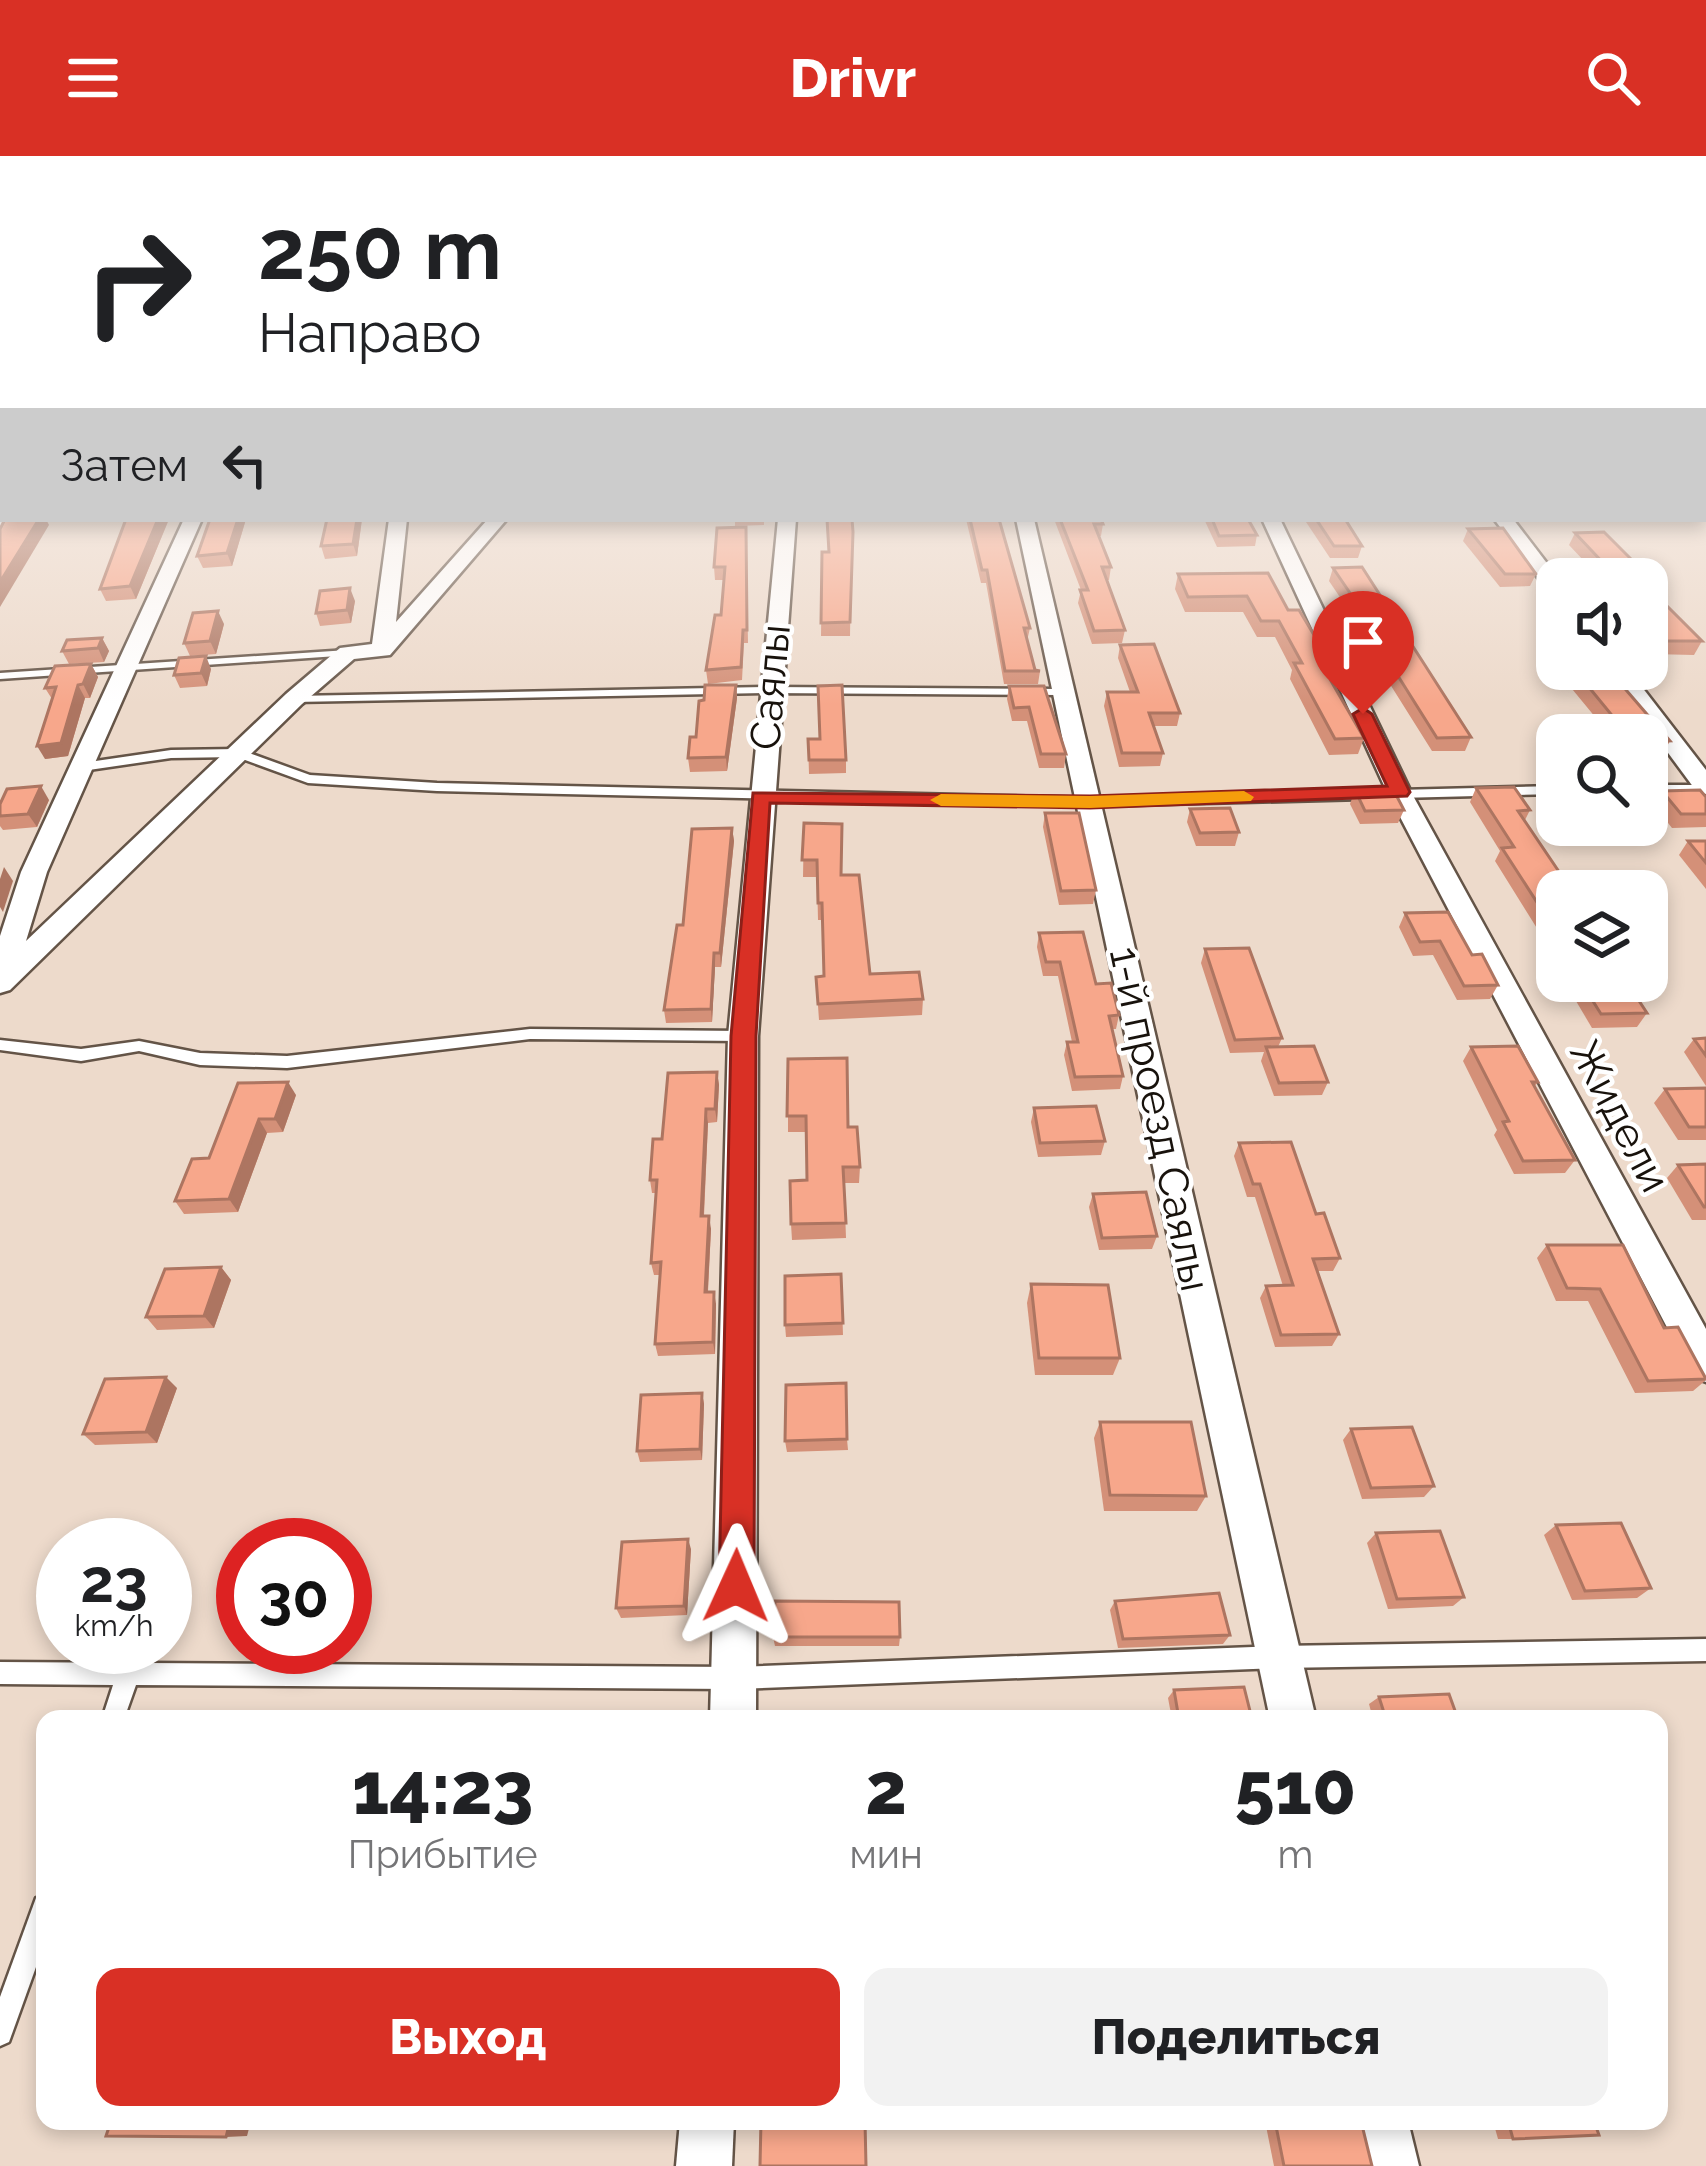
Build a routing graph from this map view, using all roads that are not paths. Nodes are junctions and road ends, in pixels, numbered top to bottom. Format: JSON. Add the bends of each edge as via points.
{"nodes":[{"id":1,"x":192,"y":522,"type":"edge"},
{"id":2,"x":398,"y":522,"type":"edge"},
{"id":3,"x":495,"y":522,"type":"edge"},
{"id":4,"x":787,"y":522,"type":"edge"},
{"id":5,"x":1025,"y":522,"type":"edge"},
{"id":6,"x":1271,"y":522,"type":"edge"},
{"id":7,"x":1505,"y":522,"type":"edge"},
{"id":8,"x":1536,"y":562,"type":"edge"},
{"id":9,"x":382,"y":650,"type":"junction"},
{"id":10,"x":348,"y":653,"type":"junction"},
{"id":11,"x":126,"y":669,"type":"junction"},
{"id":12,"x":0,"y":676,"type":"edge"},
{"id":13,"x":770,"y":690,"type":"junction"},
{"id":14,"x":1633,"y":690,"type":"edge"},
{"id":15,"x":1062,"y":692,"type":"junction"},
{"id":16,"x":294,"y":699,"type":"junction"},
{"id":17,"x":238,"y":753,"type":"junction"},
{"id":18,"x":82,"y":767,"type":"junction"},
{"id":19,"x":1706,"y":788,"type":"edge"},
{"id":20,"x":1668,"y":789,"type":"edge"},
{"id":21,"x":1536,"y":790,"type":"edge"},
{"id":22,"x":1400,"y":792,"type":"junction"},
{"id":23,"x":760,"y":797,"type":"junction"},
{"id":24,"x":1090,"y":802,"type":"junction"},
{"id":25,"x":0,"y":982,"type":"edge"},
{"id":26,"x":743,"y":1036,"type":"junction"},
{"id":27,"x":0,"y":1045,"type":"edge"},
{"id":28,"x":1706,"y":1365,"type":"edge"},
{"id":29,"x":1706,"y":1650,"type":"edge"},
{"id":30,"x":1279,"y":1657,"type":"junction"},
{"id":31,"x":0,"y":1673,"type":"edge"},
{"id":32,"x":36,"y":1673,"type":"edge"},
{"id":33,"x":192,"y":1673,"type":"edge"},
{"id":34,"x":128,"y":1674,"type":"edge"},
{"id":35,"x":736,"y":1678,"type":"junction"},
{"id":36,"x":115,"y":1710,"type":"edge"},
{"id":37,"x":734,"y":1710,"type":"edge"},
{"id":38,"x":1290,"y":1710,"type":"edge"},
{"id":39,"x":36,"y":1932,"type":"edge"},
{"id":40,"x":0,"y":2033,"type":"edge"},
{"id":41,"x":706,"y":2130,"type":"edge"},
{"id":42,"x":1384,"y":2130,"type":"edge"},
{"id":43,"x":704,"y":2166,"type":"edge"},
{"id":44,"x":1391,"y":2166,"type":"edge"}],
"edges":[{"from":1,"to":11,"type":"street"},
{"from":2,"to":9,"type":"street"},
{"from":3,"to":9,"type":"street"},
{"from":4,"to":13,"type":"street","name":"Саялы"},
{"from":5,"to":15,"type":"street","name":"1-й проезд Саялы"},
{"from":6,"to":22,"type":"street","name":"Жидели"},
{"from":7,"to":8,"type":"street"},
{"from":9,"to":10,"type":"street"},
{"from":10,"to":11,"type":"lane"},
{"from":10,"to":16,"type":"street"},
{"from":11,"to":12,"type":"lane"},
{"from":11,"to":18,"type":"street"},
{"from":13,"to":15,"type":"lane"},
{"from":13,"to":16,"type":"lane"},
{"from":13,"to":23,"type":"street","name":"Саялы"},
{"from":14,"to":19,"type":"street"},
{"from":15,"to":24,"type":"street","name":"1-й проезд Саялы"},
{"from":16,"to":17,"type":"street"},
{"from":17,"to":18,"type":"lane"},
{"from":17,"to":23,"type":"lane","via":[[308,779]]},
{"from":17,"to":25,"type":"street"},
{"from":18,"to":25,"type":"street","via":[[34,872]]},
{"from":19,"to":20,"type":"lane"},
{"from":21,"to":22,"type":"lane"},
{"from":22,"to":24,"type":"lane"},
{"from":22,"to":28,"type":"street","name":"Жидели"},
{"from":23,"to":24,"type":"lane"},
{"from":23,"to":26,"type":"street","name":"Саялы"},
{"from":24,"to":30,"type":"street","name":"1-й проезд Саялы"},
{"from":26,"to":27,"type":"lane","via":[[530,1034],[287,1062],[200,1059],[139,1046],[81,1055]]},
{"from":26,"to":35,"type":"street","name":"Саялы"},
{"from":29,"to":30,"type":"lane"},
{"from":30,"to":35,"type":"lane"},
{"from":30,"to":38,"type":"street","name":"1-й проезд Саялы"},
{"from":31,"to":32,"type":"lane"},
{"from":33,"to":35,"type":"lane"},
{"from":34,"to":36,"type":"lane"},
{"from":35,"to":37,"type":"street","name":"Саялы"},
{"from":39,"to":40,"type":"lane"},
{"from":41,"to":43,"type":"street"},
{"from":42,"to":44,"type":"street"}]}
